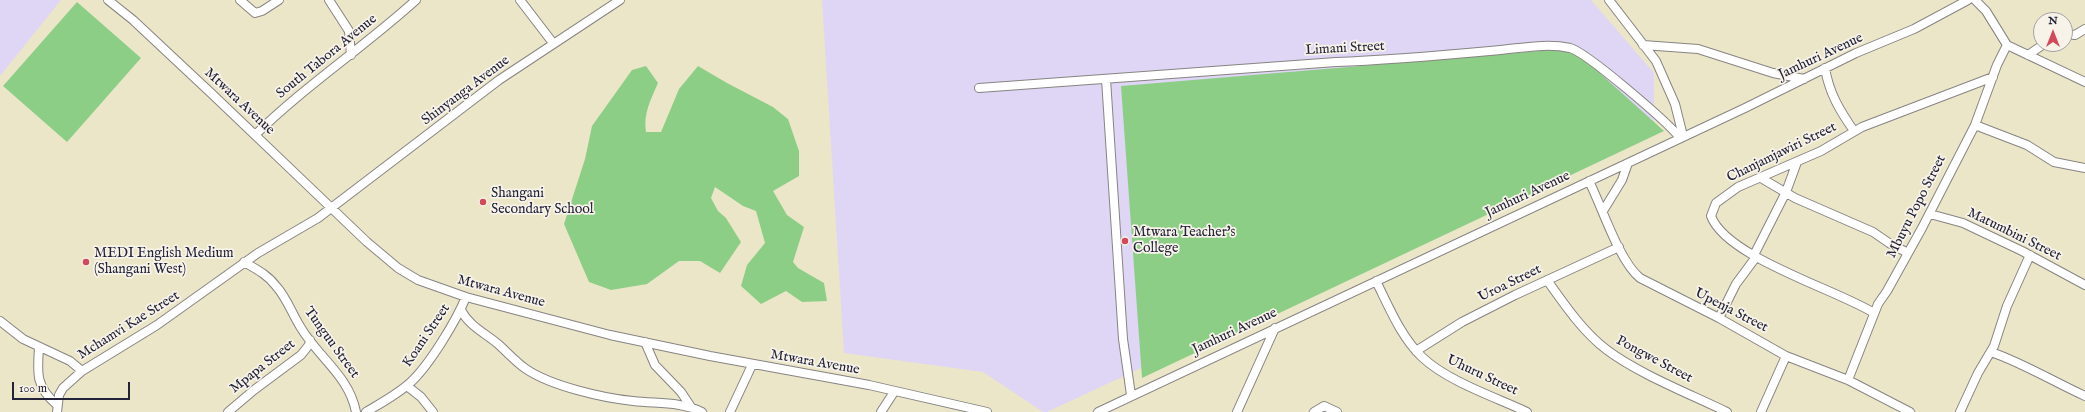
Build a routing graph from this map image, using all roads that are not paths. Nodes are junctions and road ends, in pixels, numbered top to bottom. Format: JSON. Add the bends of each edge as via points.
{"nodes":[{"id":1,"x":108,"y":0,"type":"edge"},
{"id":2,"x":240,"y":0,"type":"edge"},
{"id":3,"x":279,"y":0,"type":"edge"},
{"id":4,"x":329,"y":0,"type":"edge"},
{"id":5,"x":416,"y":0,"type":"edge"},
{"id":6,"x":520,"y":0,"type":"edge"},
{"id":7,"x":620,"y":0,"type":"edge"},
{"id":8,"x":1609,"y":0,"type":"edge"},
{"id":9,"x":1968,"y":0,"type":"edge"},
{"id":10,"x":1975,"y":0,"type":"edge"},
{"id":11,"x":2085,"y":29,"type":"edge"},
{"id":12,"x":2073,"y":35,"type":"edge"},
{"id":13,"x":554,"y":43,"type":"junction"},
{"id":14,"x":1643,"y":45,"type":"junction"},
{"id":15,"x":2007,"y":45,"type":"junction"},
{"id":16,"x":2033,"y":52,"type":"edge"},
{"id":17,"x":351,"y":55,"type":"junction"},
{"id":18,"x":2028,"y":55,"type":"junction"},
{"id":19,"x":1825,"y":68,"type":"junction"},
{"id":20,"x":1993,"y":77,"type":"junction"},
{"id":21,"x":1106,"y":79,"type":"junction"},
{"id":22,"x":1804,"y":79,"type":"junction"},
{"id":23,"x":2085,"y":82,"type":"edge"},
{"id":24,"x":979,"y":88,"type":"dead end"},
{"id":25,"x":1975,"y":125,"type":"junction"},
{"id":26,"x":1854,"y":131,"type":"junction"},
{"id":27,"x":255,"y":135,"type":"junction"},
{"id":28,"x":1681,"y":137,"type":"junction"},
{"id":29,"x":1797,"y":162,"type":"junction"},
{"id":30,"x":1628,"y":163,"type":"junction"},
{"id":31,"x":2085,"y":168,"type":"edge"},
{"id":32,"x":1761,"y":178,"type":"junction"},
{"id":33,"x":1589,"y":181,"type":"junction"},
{"id":34,"x":1786,"y":192,"type":"junction"},
{"id":35,"x":332,"y":209,"type":"junction"},
{"id":36,"x":1603,"y":212,"type":"junction"},
{"id":37,"x":1930,"y":214,"type":"junction"},
{"id":38,"x":1619,"y":247,"type":"junction"},
{"id":39,"x":1908,"y":253,"type":"junction"},
{"id":40,"x":2030,"y":255,"type":"junction"},
{"id":41,"x":1755,"y":256,"type":"junction"},
{"id":42,"x":244,"y":262,"type":"junction"},
{"id":43,"x":1547,"y":280,"type":"junction"},
{"id":44,"x":1376,"y":282,"type":"junction"},
{"id":45,"x":2085,"y":285,"type":"edge"},
{"id":46,"x":466,"y":297,"type":"junction"},
{"id":47,"x":461,"y":310,"type":"junction"},
{"id":48,"x":1874,"y":313,"type":"junction"},
{"id":49,"x":1718,"y":318,"type":"junction"},
{"id":50,"x":0,"y":321,"type":"edge"},
{"id":51,"x":1275,"y":328,"type":"junction"},
{"id":52,"x":310,"y":340,"type":"junction"},
{"id":53,"x":645,"y":342,"type":"junction"},
{"id":54,"x":39,"y":348,"type":"junction"},
{"id":55,"x":1416,"y":351,"type":"junction"},
{"id":56,"x":1991,"y":352,"type":"junction"},
{"id":57,"x":322,"y":353,"type":"junction"},
{"id":58,"x":301,"y":355,"type":"junction"},
{"id":59,"x":1786,"y":356,"type":"junction"},
{"id":60,"x":752,"y":364,"type":"junction"},
{"id":61,"x":82,"y":371,"type":"junction"},
{"id":62,"x":1848,"y":380,"type":"junction"},
{"id":63,"x":406,"y":386,"type":"junction"},
{"id":64,"x":894,"y":392,"type":"junction"},
{"id":65,"x":1131,"y":395,"type":"junction"},
{"id":66,"x":2085,"y":396,"type":"edge"},
{"id":67,"x":691,"y":407,"type":"junction"},
{"id":68,"x":57,"y":409,"type":"edge"},
{"id":69,"x":1102,"y":411,"type":"edge"},
{"id":70,"x":1907,"y":411,"type":"edge"},
{"id":71,"x":228,"y":412,"type":"edge"},
{"id":72,"x":356,"y":412,"type":"edge"},
{"id":73,"x":366,"y":412,"type":"edge"},
{"id":74,"x":434,"y":412,"type":"edge"},
{"id":75,"x":702,"y":412,"type":"edge"},
{"id":76,"x":730,"y":412,"type":"edge"},
{"id":77,"x":881,"y":412,"type":"edge"},
{"id":78,"x":987,"y":412,"type":"edge"},
{"id":79,"x":1237,"y":412,"type":"edge"},
{"id":80,"x":1314,"y":412,"type":"edge"},
{"id":81,"x":1337,"y":412,"type":"edge"},
{"id":82,"x":1527,"y":412,"type":"edge"},
{"id":83,"x":1727,"y":412,"type":"edge"},
{"id":84,"x":1761,"y":412,"type":"edge"},
{"id":85,"x":1960,"y":412,"type":"edge"}],
"edges":[{"from":1,"to":27,"type":"street","name":"Mtwara Avenue"},
{"from":2,"to":3,"type":"street","via":[[255,13]]},
{"from":4,"to":17,"type":"street","via":[[349,31]]},
{"from":5,"to":17,"type":"street","name":"South Tabora Avenue"},
{"from":6,"to":13,"type":"street"},
{"from":7,"to":13,"type":"street","name":"Shinyanga Avenue"},
{"from":8,"to":14,"type":"street"},
{"from":9,"to":19,"type":"street","name":"Jamhuri Avenue","via":[[1914,29]]},
{"from":10,"to":15,"type":"street","via":[[1989,14]]},
{"from":11,"to":12,"type":"street"},
{"from":13,"to":35,"type":"street","name":"Shinyanga Avenue","via":[[467,103]]},
{"from":14,"to":22,"type":"street","via":[[1698,49],[1773,73]]},
{"from":14,"to":28,"type":"street","via":[[1665,78],[1675,104]]},
{"from":15,"to":18,"type":"street"},
{"from":15,"to":20,"type":"street","name":"Mbuyu Popo Street"},
{"from":16,"to":18,"type":"street"},
{"from":17,"to":27,"type":"street","name":"South Tabora Avenue","via":[[290,101]]},
{"from":18,"to":23,"type":"street"},
{"from":19,"to":22,"type":"street","name":"Jamhuri Avenue"},
{"from":19,"to":26,"type":"street","name":"Chanjamjawiri Street","via":[[1827,83],[1834,100]]},
{"from":20,"to":25,"type":"street","name":"Mbuyu Popo Street"},
{"from":20,"to":26,"type":"street"},
{"from":21,"to":24,"type":"street","name":"Limani Street"},
{"from":21,"to":28,"type":"street","name":"Limani Street","via":[[1382,60],[1532,46],[1560,47],[1583,54],[1663,119]]},
{"from":21,"to":65,"type":"street","via":[[1123,339]]},
{"from":22,"to":28,"type":"street","name":"Jamhuri Avenue"},
{"from":25,"to":31,"type":"street","via":[[2031,147],[2054,162]]},
{"from":25,"to":37,"type":"street","name":"Mbuyu Popo Street"},
{"from":26,"to":29,"type":"street","name":"Chanjamjawiri Street","via":[[1841,141]]},
{"from":27,"to":35,"type":"street","name":"Mtwara Avenue"},
{"from":28,"to":30,"type":"street","name":"Jamhuri Avenue"},
{"from":29,"to":32,"type":"street","name":"Chanjamjawiri Street"},
{"from":29,"to":34,"type":"street"},
{"from":30,"to":33,"type":"street","name":"Jamhuri Avenue"},
{"from":30,"to":36,"type":"street","via":[[1622,180]]},
{"from":32,"to":34,"type":"street"},
{"from":32,"to":41,"type":"street","name":"Chanjamjawiri Street","via":[[1733,190],[1716,203],[1710,216],[1719,231]]},
{"from":33,"to":36,"type":"street","name":"Upenja Street"},
{"from":33,"to":44,"type":"street","name":"Jamhuri Avenue"},
{"from":34,"to":39,"type":"street","via":[[1873,232]]},
{"from":34,"to":41,"type":"street"},
{"from":35,"to":42,"type":"street","name":"Mchamvi Kae Street"},
{"from":35,"to":46,"type":"street","name":"Mtwara Avenue","via":[[398,268],[418,280]]},
{"from":36,"to":38,"type":"street","name":"Upenja Street"},
{"from":37,"to":39,"type":"street","name":"Mbuyu Popo Street"},
{"from":37,"to":40,"type":"street","name":"Matumbini Street","via":[[1963,223]]},
{"from":38,"to":43,"type":"street","name":"Uroa Street"},
{"from":38,"to":49,"type":"street","name":"Upenja Street","via":[[1630,268],[1640,278]]},
{"from":39,"to":48,"type":"street","name":"Mbuyu Popo Street"},
{"from":40,"to":45,"type":"street","name":"Matumbini Street"},
{"from":40,"to":56,"type":"street","via":[[2012,291]]},
{"from":41,"to":48,"type":"street","name":"Chanjamjawiri Street"},
{"from":41,"to":49,"type":"street"},
{"from":42,"to":52,"type":"street","name":"Tunguu Street","via":[[276,285]]},
{"from":42,"to":61,"type":"street","name":"Mchamvi Kae Street","via":[[182,308]]},
{"from":43,"to":55,"type":"street","name":"Uroa Street","via":[[1462,322]]},
{"from":43,"to":83,"type":"street","name":"Pongwe Street","via":[[1584,328],[1606,349],[1642,370]]},
{"from":44,"to":51,"type":"street","name":"Jamhuri Avenue"},
{"from":44,"to":55,"type":"street","name":"Uhuru Street","via":[[1395,319]]},
{"from":46,"to":47,"type":"street","name":"Koani Street"},
{"from":46,"to":53,"type":"street","name":"Mtwara Avenue"},
{"from":47,"to":63,"type":"street","name":"Koani Street","via":[[419,374]]},
{"from":47,"to":67,"type":"street","via":[[477,328],[525,368],[546,379],[583,391],[628,400]]},
{"from":48,"to":62,"type":"street","name":"Mbuyu Popo Street"},
{"from":49,"to":59,"type":"street","name":"Upenja Street"},
{"from":50,"to":54,"type":"street","via":[[12,333]]},
{"from":51,"to":65,"type":"street","name":"Jamhuri Avenue"},
{"from":51,"to":79,"type":"street"},
{"from":52,"to":57,"type":"street","name":"Tunguu Street"},
{"from":52,"to":58,"type":"street","name":"Mpapa Street"},
{"from":53,"to":60,"type":"street","name":"Mtwara Avenue"},
{"from":53,"to":67,"type":"street","via":[[655,365],[681,392]]},
{"from":54,"to":61,"type":"street","via":[[70,361]]},
{"from":54,"to":68,"type":"street","via":[[39,381]]},
{"from":55,"to":82,"type":"street","name":"Uhuru Street","via":[[1443,374]]},
{"from":56,"to":66,"type":"street"},
{"from":56,"to":85,"type":"street"},
{"from":57,"to":58,"type":"street"},
{"from":57,"to":72,"type":"street","name":"Tunguu Street","via":[[345,383]]},
{"from":58,"to":71,"type":"street","name":"Mpapa Street"},
{"from":59,"to":62,"type":"street","name":"Upenja Street"},
{"from":59,"to":84,"type":"street"},
{"from":60,"to":64,"type":"street","name":"Mtwara Avenue","via":[[869,385]]},
{"from":60,"to":76,"type":"street"},
{"from":61,"to":68,"type":"street","name":"Mchamvi Kae Street","via":[[63,388]]},
{"from":62,"to":70,"type":"street","name":"Upenja Street"},
{"from":63,"to":73,"type":"street","name":"Koani Street"},
{"from":63,"to":74,"type":"street","via":[[421,397]]},
{"from":64,"to":77,"type":"street"},
{"from":64,"to":78,"type":"street","name":"Mtwara Avenue"},
{"from":65,"to":69,"type":"street","name":"Jamhuri Avenue"},
{"from":67,"to":75,"type":"street"},
{"from":80,"to":81,"type":"street","via":[[1324,406]]}]}
